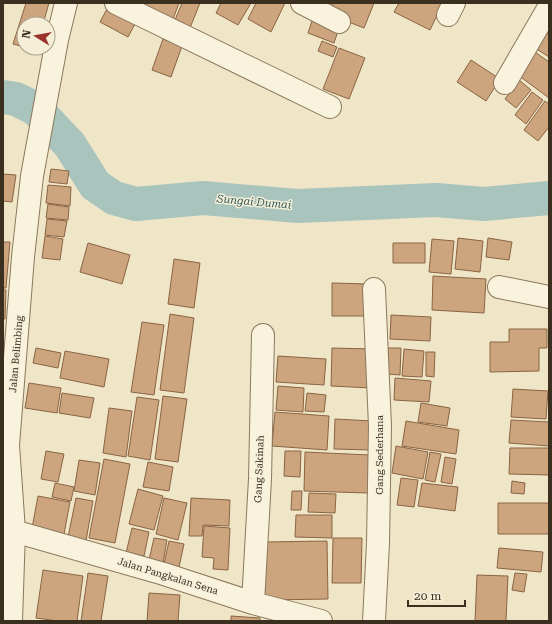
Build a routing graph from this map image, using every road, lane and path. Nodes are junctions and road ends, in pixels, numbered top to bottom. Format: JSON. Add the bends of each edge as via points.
{"nodes":[{"id":1,"x":66,"y":3,"type":"edge"},
{"id":2,"x":116,"y":3,"type":"edge"},
{"id":3,"x":302,"y":3,"type":"edge"},
{"id":4,"x":549,"y":7,"type":"edge"},
{"id":5,"x":339,"y":22,"type":"dead end"},
{"id":6,"x":505,"y":83,"type":"dead end"},
{"id":7,"x":330,"y":107,"type":"dead end"},
{"id":8,"x":499,"y":287,"type":"dead end"},
{"id":9,"x":374,"y":289,"type":"dead end"},
{"id":10,"x":549,"y":297,"type":"edge"},
{"id":11,"x":263,"y":335,"type":"dead end"},
{"id":12,"x":9,"y":530,"type":"edge"},
{"id":13,"x":253,"y":603,"type":"junction"},
{"id":14,"x":11,"y":621,"type":"edge"},
{"id":15,"x":321,"y":621,"type":"edge"},
{"id":16,"x":374,"y":621,"type":"edge"}],
"edges":[{"from":1,"to":12,"type":"street","name":"Jalan Belimbing","via":[[32,176],[23,257],[8,445]]},
{"from":2,"to":7,"type":"street"},
{"from":3,"to":5,"type":"street"},
{"from":4,"to":6,"type":"street"},
{"from":8,"to":10,"type":"street"},
{"from":9,"to":16,"type":"street","name":"Gang Sederhana","via":[[380,426]]},
{"from":11,"to":13,"type":"street","name":"Gang Sakinah","via":[[260,479]]},
{"from":12,"to":13,"type":"street","name":"Jalan Pangkalan Sena","via":[[164,574]]},
{"from":12,"to":14,"type":"street","name":"Jalan Belimbing"},
{"from":13,"to":15,"type":"street","name":"Jalan Pangkalan Sena"}]}
